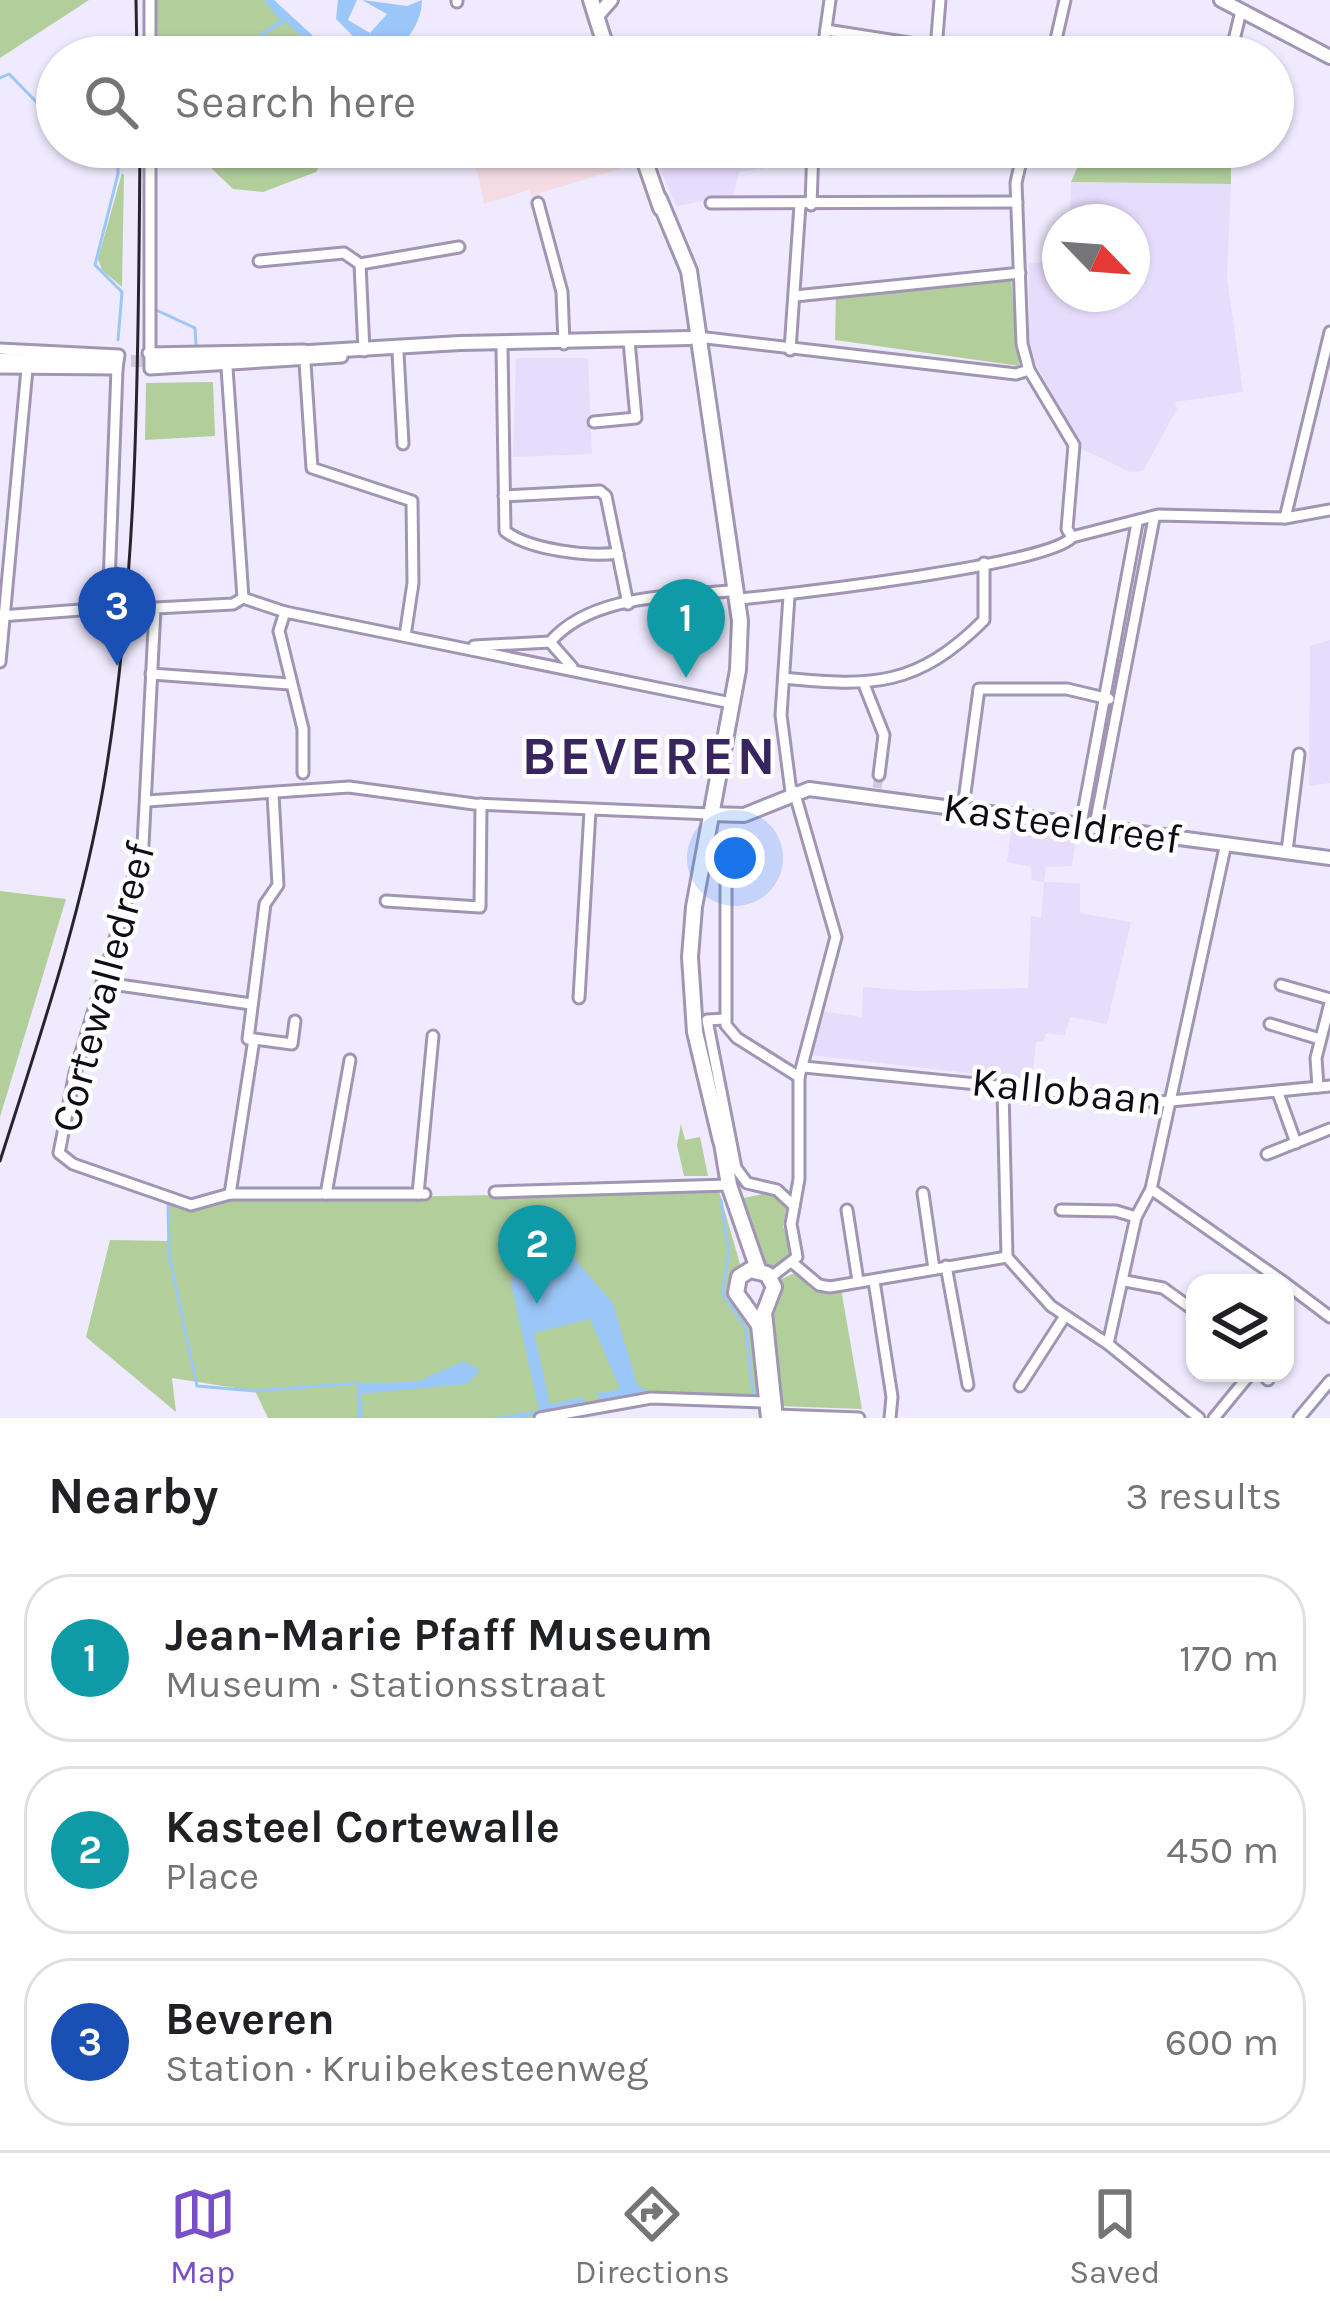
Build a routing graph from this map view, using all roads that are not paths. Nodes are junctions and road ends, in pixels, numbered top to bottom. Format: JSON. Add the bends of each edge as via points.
{"nodes":[{"id":1,"x":150,"y":0,"type":"edge"},
{"id":2,"x":591,"y":0,"type":"edge"},
{"id":3,"x":611,"y":0,"type":"edge"},
{"id":4,"x":830,"y":0,"type":"edge"},
{"id":5,"x":940,"y":0,"type":"edge"},
{"id":6,"x":1065,"y":0,"type":"edge"},
{"id":7,"x":1221,"y":0,"type":"edge"},
{"id":8,"x":1241,"y":11,"type":"junction"},
{"id":9,"x":596,"y":17,"type":"junction"},
{"id":10,"x":826,"y":30,"type":"junction"},
{"id":11,"x":150,"y":36,"type":"edge"},
{"id":12,"x":602,"y":36,"type":"edge"},
{"id":13,"x":825,"y":36,"type":"edge"},
{"id":14,"x":861,"y":36,"type":"edge"},
{"id":15,"x":937,"y":36,"type":"edge"},
{"id":16,"x":1056,"y":36,"type":"edge"},
{"id":17,"x":1235,"y":36,"type":"edge"},
{"id":18,"x":1289,"y":36,"type":"edge"},
{"id":19,"x":1294,"y":38,"type":"edge"},
{"id":20,"x":1330,"y":57,"type":"edge"},
{"id":21,"x":150,"y":168,"type":"edge"},
{"id":22,"x":648,"y":168,"type":"edge"},
{"id":23,"x":810,"y":168,"type":"edge"},
{"id":24,"x":1021,"y":168,"type":"edge"},
{"id":25,"x":1017,"y":202,"type":"junction"},
{"id":26,"x":538,"y":203,"type":"dead end"},
{"id":27,"x":711,"y":203,"type":"dead end"},
{"id":28,"x":805,"y":205,"type":"junction"},
{"id":29,"x":459,"y":247,"type":"dead end"},
{"id":30,"x":259,"y":261,"type":"dead end"},
{"id":31,"x":360,"y":264,"type":"junction"},
{"id":32,"x":1020,"y":273,"type":"junction"},
{"id":33,"x":795,"y":296,"type":"junction"},
{"id":34,"x":806,"y":330,"type":"dead end"},
{"id":35,"x":1330,"y":332,"type":"edge"},
{"id":36,"x":791,"y":336,"type":"junction"},
{"id":37,"x":694,"y":337,"type":"junction"},
{"id":38,"x":629,"y":341,"type":"junction"},
{"id":39,"x":564,"y":342,"type":"junction"},
{"id":40,"x":455,"y":348,"type":"junction"},
{"id":41,"x":502,"y":348,"type":"junction"},
{"id":42,"x":0,"y":350,"type":"edge"},
{"id":43,"x":790,"y":350,"type":"junction"},
{"id":44,"x":364,"y":351,"type":"junction"},
{"id":45,"x":398,"y":353,"type":"junction"},
{"id":46,"x":304,"y":356,"type":"junction"},
{"id":47,"x":152,"y":357,"type":"junction"},
{"id":48,"x":0,"y":364,"type":"edge"},
{"id":49,"x":115,"y":365,"type":"junction"},
{"id":50,"x":227,"y":368,"type":"junction"},
{"id":51,"x":27,"y":369,"type":"junction"},
{"id":52,"x":1029,"y":370,"type":"junction"},
{"id":53,"x":594,"y":422,"type":"dead end"},
{"id":54,"x":403,"y":444,"type":"dead end"},
{"id":55,"x":505,"y":496,"type":"junction"},
{"id":56,"x":1330,"y":510,"type":"edge"},
{"id":57,"x":1154,"y":518,"type":"junction"},
{"id":58,"x":1285,"y":518,"type":"junction"},
{"id":59,"x":1137,"y":523,"type":"junction"},
{"id":60,"x":1072,"y":537,"type":"junction"},
{"id":61,"x":1143,"y":543,"type":"junction"},
{"id":62,"x":618,"y":553,"type":"junction"},
{"id":63,"x":984,"y":563,"type":"junction"},
{"id":64,"x":243,"y":598,"type":"junction"},
{"id":65,"x":735,"y":598,"type":"junction"},
{"id":66,"x":787,"y":602,"type":"junction"},
{"id":67,"x":628,"y":604,"type":"junction"},
{"id":68,"x":109,"y":608,"type":"junction"},
{"id":69,"x":284,"y":612,"type":"junction"},
{"id":70,"x":3,"y":616,"type":"edge"},
{"id":71,"x":405,"y":636,"type":"junction"},
{"id":72,"x":107,"y":638,"type":"dead end"},
{"id":73,"x":550,"y":642,"type":"junction"},
{"id":74,"x":496,"y":653,"type":"junction"},
{"id":75,"x":0,"y":662,"type":"edge"},
{"id":76,"x":576,"y":671,"type":"junction"},
{"id":77,"x":151,"y":674,"type":"junction"},
{"id":78,"x":784,"y":678,"type":"junction"},
{"id":79,"x":290,"y":685,"type":"junction"},
{"id":80,"x":865,"y":686,"type":"junction"},
{"id":81,"x":1106,"y":698,"type":"junction"},
{"id":82,"x":1119,"y":701,"type":"junction"},
{"id":83,"x":726,"y":702,"type":"dead end"},
{"id":84,"x":1299,"y":754,"type":"dead end"},
{"id":85,"x":303,"y":773,"type":"dead end"},
{"id":86,"x":879,"y":775,"type":"tunnel mouth"},
{"id":87,"x":793,"y":792,"type":"junction"},
{"id":88,"x":273,"y":794,"type":"junction"},
{"id":89,"x":147,"y":801,"type":"junction"},
{"id":90,"x":481,"y":804,"type":"junction"},
{"id":91,"x":1084,"y":806,"type":"junction"},
{"id":92,"x":962,"y":808,"type":"junction"},
{"id":93,"x":1098,"y":808,"type":"junction"},
{"id":94,"x":590,"y":811,"type":"junction"},
{"id":95,"x":712,"y":814,"type":"junction"},
{"id":96,"x":1088,"y":825,"type":"junction"},
{"id":97,"x":1226,"y":843,"type":"junction"},
{"id":98,"x":726,"y":844,"type":"dead end"},
{"id":99,"x":1286,"y":851,"type":"junction"},
{"id":100,"x":1330,"y":858,"type":"edge"},
{"id":101,"x":386,"y":901,"type":"dead end"},
{"id":102,"x":105,"y":983,"type":"junction"},
{"id":103,"x":1281,"y":985,"type":"dead end"},
{"id":104,"x":580,"y":998,"type":"dead end"},
{"id":105,"x":1330,"y":1001,"type":"edge"},
{"id":106,"x":251,"y":1004,"type":"junction"},
{"id":107,"x":725,"y":1018,"type":"junction"},
{"id":108,"x":295,"y":1021,"type":"dead end"},
{"id":109,"x":1270,"y":1024,"type":"dead end"},
{"id":110,"x":433,"y":1036,"type":"dead end"},
{"id":111,"x":1320,"y":1039,"type":"junction"},
{"id":112,"x":254,"y":1040,"type":"junction"},
{"id":113,"x":350,"y":1060,"type":"dead end"},
{"id":114,"x":802,"y":1071,"type":"junction"},
{"id":115,"x":1324,"y":1087,"type":"edge"},
{"id":116,"x":1003,"y":1090,"type":"junction"},
{"id":117,"x":1278,"y":1093,"type":"junction"},
{"id":118,"x":1168,"y":1102,"type":"junction"},
{"id":119,"x":1330,"y":1129,"type":"edge"},
{"id":120,"x":1296,"y":1143,"type":"junction"},
{"id":121,"x":1267,"y":1154,"type":"dead end"},
{"id":122,"x":1151,"y":1189,"type":"junction"},
{"id":123,"x":495,"y":1192,"type":"dead end"},
{"id":124,"x":729,"y":1192,"type":"junction"},
{"id":125,"x":923,"y":1193,"type":"dead end"},
{"id":126,"x":230,"y":1194,"type":"junction"},
{"id":127,"x":326,"y":1194,"type":"junction"},
{"id":128,"x":794,"y":1206,"type":"junction"},
{"id":129,"x":847,"y":1210,"type":"dead end"},
{"id":130,"x":1061,"y":1210,"type":"dead end"},
{"id":131,"x":1136,"y":1217,"type":"junction"},
{"id":132,"x":1007,"y":1258,"type":"junction"},
{"id":133,"x":794,"y":1264,"type":"junction"},
{"id":134,"x":940,"y":1268,"type":"junction"},
{"id":135,"x":757,"y":1273,"type":"junction"},
{"id":136,"x":1272,"y":1274,"type":"edge"},
{"id":137,"x":1125,"y":1280,"type":"junction"},
{"id":138,"x":858,"y":1281,"type":"junction"},
{"id":139,"x":874,"y":1281,"type":"junction"},
{"id":140,"x":1294,"y":1290,"type":"edge"},
{"id":141,"x":1186,"y":1305,"type":"edge"},
{"id":142,"x":758,"y":1306,"type":"junction"},
{"id":143,"x":1066,"y":1316,"type":"junction"},
{"id":144,"x":1330,"y":1317,"type":"edge"},
{"id":145,"x":1108,"y":1344,"type":"junction"},
{"id":146,"x":1330,"y":1381,"type":"edge"},
{"id":147,"x":1244,"y":1382,"type":"edge"},
{"id":148,"x":968,"y":1385,"type":"dead end"},
{"id":149,"x":1020,"y":1386,"type":"dead end"},
{"id":150,"x":771,"y":1413,"type":"edge"},
{"id":151,"x":892,"y":1414,"type":"edge"},
{"id":152,"x":540,"y":1418,"type":"edge"},
{"id":153,"x":859,"y":1418,"type":"edge"},
{"id":154,"x":1199,"y":1418,"type":"edge"},
{"id":155,"x":1214,"y":1418,"type":"edge"},
{"id":156,"x":1299,"y":1418,"type":"edge"}],
"edges":[{"from":1,"to":11,"type":"street"},
{"from":2,"to":9,"type":"main road"},
{"from":3,"to":9,"type":"street"},
{"from":4,"to":10,"type":"street"},
{"from":5,"to":15,"type":"street"},
{"from":6,"to":16,"type":"street"},
{"from":7,"to":8,"type":"street"},
{"from":8,"to":17,"type":"street"},
{"from":8,"to":18,"type":"street"},
{"from":9,"to":12,"type":"main road"},
{"from":10,"to":13,"type":"street"},
{"from":10,"to":14,"type":"street"},
{"from":19,"to":20,"type":"street"},
{"from":21,"to":47,"type":"street"},
{"from":22,"to":37,"type":"main road"},
{"from":23,"to":28,"type":"street"},
{"from":24,"to":25,"type":"street"},
{"from":25,"to":28,"type":"street"},
{"from":25,"to":32,"type":"street"},
{"from":26,"to":39,"type":"street","via":[[562,292]]},
{"from":27,"to":28,"type":"street"},
{"from":28,"to":33,"type":"street"},
{"from":29,"to":31,"type":"street"},
{"from":30,"to":31,"type":"street","via":[[348,253]]},
{"from":31,"to":44,"type":"street"},
{"from":32,"to":33,"type":"street"},
{"from":32,"to":52,"type":"street"},
{"from":33,"to":36,"type":"street"},
{"from":34,"to":36,"type":"street"},
{"from":35,"to":58,"type":"street"},
{"from":36,"to":43,"type":"street"},
{"from":37,"to":38,"type":"street"},
{"from":37,"to":43,"type":"street"},
{"from":37,"to":65,"type":"main road"},
{"from":38,"to":39,"type":"street"},
{"from":38,"to":53,"type":"street","via":[[636,418]]},
{"from":39,"to":40,"type":"street"},
{"from":39,"to":41,"type":"street"},
{"from":40,"to":41,"type":"street"},
{"from":40,"to":44,"type":"street"},
{"from":40,"to":45,"type":"street"},
{"from":41,"to":55,"type":"street"},
{"from":42,"to":49,"type":"street","via":[[117,352]]},
{"from":43,"to":52,"type":"street"},
{"from":44,"to":46,"type":"street"},
{"from":45,"to":46,"type":"street"},
{"from":45,"to":54,"type":"street"},
{"from":46,"to":47,"type":"street"},
{"from":46,"to":50,"type":"street"},
{"from":46,"to":71,"type":"street","via":[[312,468],[412,501]]},
{"from":47,"to":50,"type":"street","via":[[154,370]]},
{"from":48,"to":49,"type":"street"},
{"from":48,"to":51,"type":"street"},
{"from":49,"to":51,"type":"street"},
{"from":49,"to":68,"type":"street"},
{"from":50,"to":64,"type":"street"},
{"from":51,"to":70,"type":"street"},
{"from":52,"to":60,"type":"street","via":[[1074,446]]},
{"from":55,"to":62,"type":"street","via":[[510,536]]},
{"from":55,"to":62,"type":"street","via":[[601,491]]},
{"from":56,"to":58,"type":"street"},
{"from":57,"to":58,"type":"street"},
{"from":57,"to":59,"type":"street"},
{"from":57,"to":61,"type":"street"},
{"from":59,"to":60,"type":"street"},
{"from":59,"to":61,"type":"street"},
{"from":60,"to":63,"type":"street","via":[[1052,550]]},
{"from":61,"to":81,"type":"street"},
{"from":61,"to":82,"type":"street"},
{"from":62,"to":67,"type":"street"},
{"from":63,"to":66,"type":"street"},
{"from":63,"to":80,"type":"street","via":[[984,620],[899,679]]},
{"from":64,"to":69,"type":"street"},
{"from":64,"to":77,"type":"street","name":"Cortewalledreef","via":[[155,608]]},
{"from":65,"to":66,"type":"street"},
{"from":65,"to":67,"type":"street"},
{"from":65,"to":95,"type":"main road","via":[[736,687]]},
{"from":66,"to":78,"type":"street"},
{"from":67,"to":73,"type":"street","via":[[580,617]]},
{"from":68,"to":70,"type":"street"},
{"from":68,"to":72,"type":"street"},
{"from":69,"to":71,"type":"street"},
{"from":69,"to":79,"type":"street","via":[[279,631]]},
{"from":70,"to":75,"type":"street"},
{"from":71,"to":74,"type":"street"},
{"from":73,"to":74,"type":"street"},
{"from":73,"to":76,"type":"street"},
{"from":74,"to":76,"type":"street"},
{"from":76,"to":83,"type":"street"},
{"from":77,"to":79,"type":"street"},
{"from":77,"to":89,"type":"street","name":"Cortewalledreef"},
{"from":78,"to":80,"type":"street"},
{"from":78,"to":87,"type":"street"},
{"from":79,"to":85,"type":"street","via":[[304,729]]},
{"from":80,"to":86,"type":"street","via":[[884,735]]},
{"from":81,"to":82,"type":"street"},
{"from":81,"to":91,"type":"street"},
{"from":81,"to":92,"type":"street","via":[[979,688]]},
{"from":82,"to":93,"type":"street"},
{"from":84,"to":99,"type":"street"},
{"from":87,"to":92,"type":"street","name":"Kasteeldreef","via":[[877,793]]},
{"from":87,"to":95,"type":"street","via":[[744,815]]},
{"from":87,"to":114,"type":"street","via":[[836,937]]},
{"from":88,"to":89,"type":"street"},
{"from":88,"to":90,"type":"street","via":[[349,787]]},
{"from":88,"to":106,"type":"street","via":[[278,885],[265,904]]},
{"from":89,"to":102,"type":"street","name":"Cortewalledreef","via":[[136,877]]},
{"from":90,"to":94,"type":"street"},
{"from":90,"to":101,"type":"street","via":[[480,907]]},
{"from":91,"to":93,"type":"street"},
{"from":91,"to":96,"type":"street"},
{"from":92,"to":96,"type":"street","name":"Kasteeldreef"},
{"from":93,"to":96,"type":"street"},
{"from":94,"to":95,"type":"street"},
{"from":94,"to":104,"type":"street"},
{"from":95,"to":124,"type":"main road","via":[[697,986]]},
{"from":96,"to":97,"type":"street","name":"Kasteeldreef"},
{"from":97,"to":99,"type":"street","name":"Kasteeldreef"},
{"from":97,"to":118,"type":"street"},
{"from":98,"to":107,"type":"street"},
{"from":99,"to":100,"type":"street","name":"Kasteeldreef"},
{"from":102,"to":106,"type":"street"},
{"from":102,"to":126,"type":"street","name":"Cortewalledreef","via":[[76,1073],[61,1158],[183,1204]]},
{"from":103,"to":105,"type":"street"},
{"from":105,"to":111,"type":"street"},
{"from":106,"to":112,"type":"street"},
{"from":107,"to":114,"type":"street","via":[[737,1038]]},
{"from":107,"to":128,"type":"street","via":[[707,1020],[736,1168]]},
{"from":108,"to":112,"type":"street","via":[[292,1044]]},
{"from":109,"to":111,"type":"street"},
{"from":110,"to":127,"type":"street","name":"Cortewalledreef","via":[[422,1194]]},
{"from":111,"to":115,"type":"street"},
{"from":112,"to":126,"type":"street"},
{"from":113,"to":127,"type":"street"},
{"from":114,"to":116,"type":"street","name":"Kallobaan","via":[[980,1081]]},
{"from":114,"to":128,"type":"street"},
{"from":115,"to":117,"type":"street","name":"Kallobaan"},
{"from":116,"to":118,"type":"street","name":"Kallobaan"},
{"from":116,"to":132,"type":"street"},
{"from":117,"to":118,"type":"street","name":"Kallobaan"},
{"from":117,"to":120,"type":"street"},
{"from":118,"to":122,"type":"street"},
{"from":119,"to":120,"type":"street"},
{"from":120,"to":121,"type":"street"},
{"from":122,"to":131,"type":"street"},
{"from":122,"to":136,"type":"street"},
{"from":123,"to":124,"type":"street"},
{"from":124,"to":135,"type":"main road"},
{"from":125,"to":134,"type":"street"},
{"from":126,"to":127,"type":"street","name":"Cortewalledreef"},
{"from":128,"to":133,"type":"street"},
{"from":129,"to":138,"type":"street"},
{"from":130,"to":131,"type":"street"},
{"from":131,"to":137,"type":"street"},
{"from":132,"to":134,"type":"street"},
{"from":132,"to":143,"type":"street"},
{"from":133,"to":135,"type":"street"},
{"from":133,"to":138,"type":"street","via":[[825,1287]]},
{"from":134,"to":139,"type":"street"},
{"from":134,"to":148,"type":"street"},
{"from":135,"to":142,"type":"main road","via":[[774,1292]]},
{"from":135,"to":142,"type":"main road","via":[[736,1293]]},
{"from":137,"to":141,"type":"street","via":[[1163,1288]]},
{"from":137,"to":145,"type":"street"},
{"from":138,"to":139,"type":"street"},
{"from":139,"to":151,"type":"street"},
{"from":140,"to":144,"type":"street"},
{"from":142,"to":150,"type":"main road"},
{"from":143,"to":145,"type":"street"},
{"from":143,"to":149,"type":"street"},
{"from":145,"to":154,"type":"street"},
{"from":146,"to":156,"type":"street"},
{"from":147,"to":155,"type":"street"},
{"from":150,"to":152,"type":"street","via":[[651,1398]]},
{"from":150,"to":153,"type":"street"}]}
